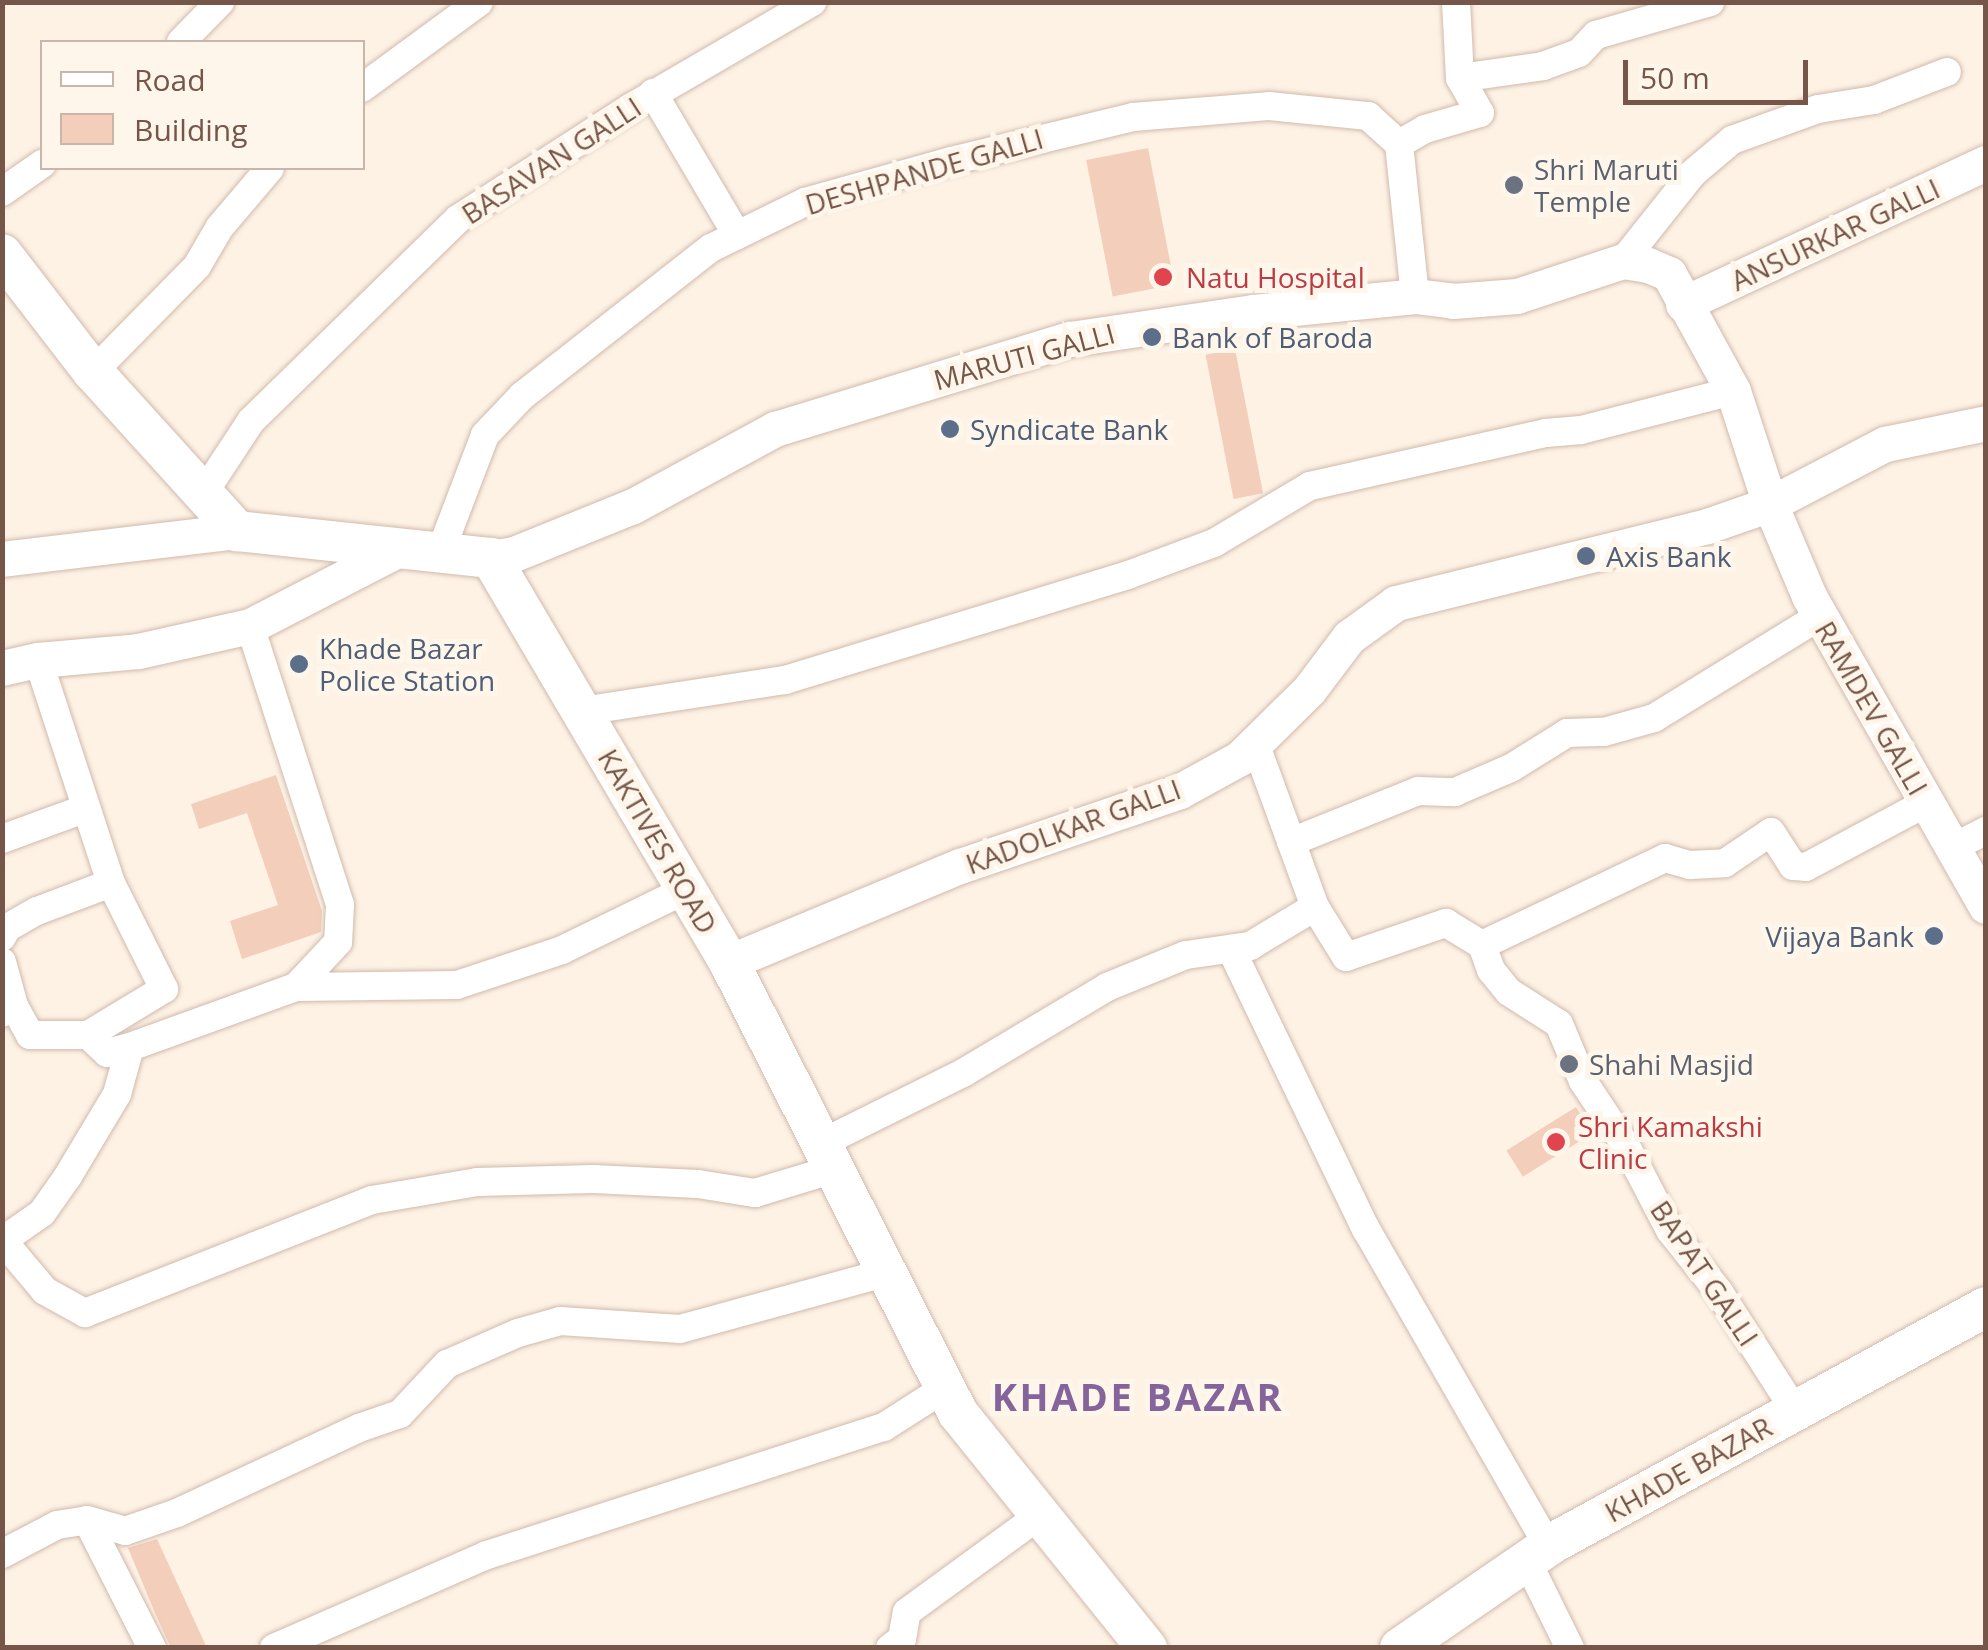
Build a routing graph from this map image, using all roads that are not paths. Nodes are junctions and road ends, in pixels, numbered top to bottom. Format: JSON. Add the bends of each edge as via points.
{"nodes":[{"id":1,"x":220,"y":2,"type":"edge"},
{"id":2,"x":479,"y":2,"type":"edge"},
{"id":3,"x":812,"y":2,"type":"edge"},
{"id":4,"x":1456,"y":2,"type":"edge"},
{"id":5,"x":1710,"y":2,"type":"edge"},
{"id":6,"x":183,"y":40,"type":"edge"},
{"id":7,"x":1947,"y":72,"type":"dead end"},
{"id":8,"x":1460,"y":78,"type":"junction"},
{"id":9,"x":365,"y":86,"type":"edge"},
{"id":10,"x":653,"y":93,"type":"junction"},
{"id":11,"x":1400,"y":144,"type":"junction"},
{"id":12,"x":1986,"y":163,"type":"edge"},
{"id":13,"x":40,"y":165,"type":"edge"},
{"id":14,"x":268,"y":170,"type":"edge"},
{"id":15,"x":2,"y":192,"type":"edge"},
{"id":16,"x":737,"y":235,"type":"junction"},
{"id":17,"x":2,"y":254,"type":"edge"},
{"id":18,"x":1623,"y":261,"type":"junction"},
{"id":19,"x":1415,"y":296,"type":"junction"},
{"id":20,"x":1684,"y":304,"type":"junction"},
{"id":21,"x":93,"y":372,"type":"junction"},
{"id":22,"x":1733,"y":392,"type":"junction"},
{"id":23,"x":1986,"y":424,"type":"edge"},
{"id":24,"x":203,"y":494,"type":"junction"},
{"id":25,"x":1770,"y":504,"type":"junction"},
{"id":26,"x":237,"y":530,"type":"junction"},
{"id":27,"x":420,"y":551,"type":"junction"},
{"id":28,"x":491,"y":558,"type":"junction"},
{"id":29,"x":2,"y":559,"type":"edge"},
{"id":30,"x":1820,"y":616,"type":"junction"},
{"id":31,"x":250,"y":626,"type":"junction"},
{"id":32,"x":38,"y":660,"type":"junction"},
{"id":33,"x":2,"y":668,"type":"edge"},
{"id":34,"x":582,"y":711,"type":"junction"},
{"id":35,"x":1256,"y":743,"type":"junction"},
{"id":36,"x":1926,"y":803,"type":"junction"},
{"id":37,"x":84,"y":809,"type":"junction"},
{"id":38,"x":1986,"y":831,"type":"edge"},
{"id":39,"x":2,"y":840,"type":"edge"},
{"id":40,"x":1291,"y":842,"type":"junction"},
{"id":41,"x":1952,"y":848,"type":"junction"},
{"id":42,"x":111,"y":883,"type":"junction"},
{"id":43,"x":686,"y":889,"type":"junction"},
{"id":44,"x":1986,"y":906,"type":"edge"},
{"id":45,"x":1315,"y":907,"type":"junction"},
{"id":46,"x":2,"y":938,"type":"edge"},
{"id":47,"x":1482,"y":945,"type":"junction"},
{"id":48,"x":1231,"y":949,"type":"junction"},
{"id":49,"x":2,"y":962,"type":"edge"},
{"id":50,"x":729,"y":962,"type":"junction"},
{"id":51,"x":296,"y":987,"type":"junction"},
{"id":52,"x":8,"y":1010,"type":"edge"},
{"id":53,"x":88,"y":1035,"type":"junction"},
{"id":54,"x":130,"y":1046,"type":"junction"},
{"id":55,"x":825,"y":1157,"type":"junction"},
{"id":56,"x":3,"y":1241,"type":"edge"},
{"id":57,"x":885,"y":1273,"type":"junction"},
{"id":58,"x":1983,"y":1307,"type":"edge"},
{"id":59,"x":945,"y":1388,"type":"junction"},
{"id":60,"x":1795,"y":1410,"type":"junction"},
{"id":61,"x":1040,"y":1515,"type":"junction"},
{"id":62,"x":87,"y":1520,"type":"junction"},
{"id":63,"x":1538,"y":1553,"type":"junction"},
{"id":64,"x":2,"y":1554,"type":"edge"},
{"id":65,"x":1144,"y":1647,"type":"edge"},
{"id":66,"x":152,"y":1648,"type":"edge"},
{"id":67,"x":274,"y":1648,"type":"edge"},
{"id":68,"x":890,"y":1648,"type":"edge"},
{"id":69,"x":1400,"y":1648,"type":"edge"},
{"id":70,"x":1570,"y":1648,"type":"edge"}],
"edges":[{"from":1,"to":6,"type":"street"},
{"from":2,"to":9,"type":"street"},
{"from":3,"to":10,"type":"street","name":"BASAVAN GALLI"},
{"from":4,"to":8,"type":"street"},
{"from":5,"to":8,"type":"street","via":[[1596,36],[1579,53],[1543,66]]},
{"from":7,"to":18,"type":"street","via":[[1732,140],[1692,173]]},
{"from":8,"to":11,"type":"street","via":[[1480,113]]},
{"from":10,"to":16,"type":"street"},
{"from":10,"to":24,"type":"street","name":"BASAVAN GALLI","via":[[458,219],[251,421]]},
{"from":11,"to":16,"type":"street","name":"DESHPANDE GALLI","via":[[1368,116],[1269,106],[1133,117],[805,202]]},
{"from":11,"to":19,"type":"street"},
{"from":12,"to":20,"type":"street","name":"ANSURKAR GALLI"},
{"from":13,"to":15,"type":"street"},
{"from":14,"to":21,"type":"street","via":[[197,266]]},
{"from":16,"to":27,"type":"street","name":"DESHPANDE GALLI","via":[[711,248],[522,396],[485,435]]},
{"from":17,"to":21,"type":"main road"},
{"from":18,"to":19,"type":"street","name":"MARUTI GALLI","via":[[1517,296]]},
{"from":18,"to":20,"type":"street","via":[[1670,274]]},
{"from":19,"to":28,"type":"street","name":"MARUTI GALLI","via":[[1070,339],[774,429],[632,506]]},
{"from":20,"to":22,"type":"street","name":"RAMDEV GALLI"},
{"from":21,"to":24,"type":"main road"},
{"from":22,"to":25,"type":"street","name":"RAMDEV GALLI"},
{"from":22,"to":34,"type":"street","via":[[1310,486],[1214,544],[785,680]]},
{"from":23,"to":25,"type":"street","name":"KADOLKAR GALLI","via":[[1885,444]]},
{"from":24,"to":26,"type":"main road"},
{"from":25,"to":30,"type":"street","name":"RAMDEV GALLI"},
{"from":25,"to":35,"type":"street","name":"KADOLKAR GALLI","via":[[1707,526],[1396,603],[1349,637]]},
{"from":26,"to":27,"type":"main road"},
{"from":26,"to":29,"type":"street"},
{"from":27,"to":28,"type":"main road"},
{"from":27,"to":31,"type":"street"},
{"from":28,"to":34,"type":"main road","name":"KAKTIVES ROAD"},
{"from":30,"to":36,"type":"street","name":"RAMDEV GALLI"},
{"from":30,"to":40,"type":"street","via":[[1654,718],[1604,732],[1567,733],[1455,792],[1418,791]]},
{"from":31,"to":32,"type":"street","via":[[138,650]]},
{"from":31,"to":51,"type":"street","via":[[340,905],[338,942]]},
{"from":32,"to":33,"type":"street"},
{"from":32,"to":37,"type":"street"},
{"from":34,"to":43,"type":"main road","name":"KAKTIVES ROAD"},
{"from":35,"to":40,"type":"street"},
{"from":35,"to":50,"type":"street","name":"KADOLKAR GALLI","via":[[1180,791],[960,866]]},
{"from":36,"to":41,"type":"street","name":"RAMDEV GALLI"},
{"from":36,"to":47,"type":"street","via":[[1806,867],[1793,866],[1772,832],[1725,863],[1664,858]]},
{"from":37,"to":39,"type":"street"},
{"from":37,"to":42,"type":"street"},
{"from":38,"to":41,"type":"street"},
{"from":40,"to":45,"type":"street"},
{"from":41,"to":44,"type":"street","name":"RAMDEV GALLI"},
{"from":42,"to":46,"type":"street","via":[[37,912],[7,928]]},
{"from":42,"to":53,"type":"street","via":[[164,989]]},
{"from":43,"to":50,"type":"main road","name":"KAKTIVES ROAD"},
{"from":43,"to":51,"type":"street","via":[[562,950],[457,985]]},
{"from":45,"to":47,"type":"street","via":[[1346,957],[1446,923]]},
{"from":45,"to":48,"type":"street","via":[[1250,946]]},
{"from":47,"to":60,"type":"street","name":"BAPAT GALLI","via":[[1490,970],[1509,992],[1559,1024],[1583,1081],[1670,1230]]},
{"from":48,"to":55,"type":"street","via":[[1186,955],[1108,987]]},
{"from":48,"to":63,"type":"street","via":[[1366,1230]]},
{"from":49,"to":52,"type":"street"},
{"from":50,"to":55,"type":"main road","name":"KAKTIVES ROAD"},
{"from":51,"to":54,"type":"street"},
{"from":52,"to":53,"type":"street","via":[[30,1035]]},
{"from":53,"to":54,"type":"street","via":[[107,1053]]},
{"from":54,"to":56,"type":"street","via":[[117,1094],[68,1176],[42,1213]]},
{"from":55,"to":56,"type":"street","via":[[755,1192],[592,1178],[477,1182],[372,1200],[86,1313],[45,1290]]},
{"from":55,"to":57,"type":"main road","name":"KAKTIVES ROAD"},
{"from":57,"to":59,"type":"main road","name":"KAKTIVES ROAD"},
{"from":57,"to":62,"type":"street","via":[[680,1329],[560,1321],[518,1333],[447,1364],[400,1414],[177,1513],[126,1531]]},
{"from":58,"to":60,"type":"main road","name":"KHADE BAZAR"},
{"from":59,"to":61,"type":"main road","name":"KAKTIVES ROAD"},
{"from":59,"to":67,"type":"street","via":[[884,1427],[487,1555]]},
{"from":60,"to":63,"type":"main road","name":"KHADE BAZAR"},
{"from":61,"to":65,"type":"main road","name":"KAKTIVES ROAD"},
{"from":61,"to":68,"type":"street","via":[[907,1612],[902,1639]]},
{"from":62,"to":64,"type":"street","via":[[58,1525]]},
{"from":62,"to":66,"type":"street"},
{"from":63,"to":69,"type":"main road","name":"KHADE BAZAR"},
{"from":63,"to":70,"type":"street"}]}
